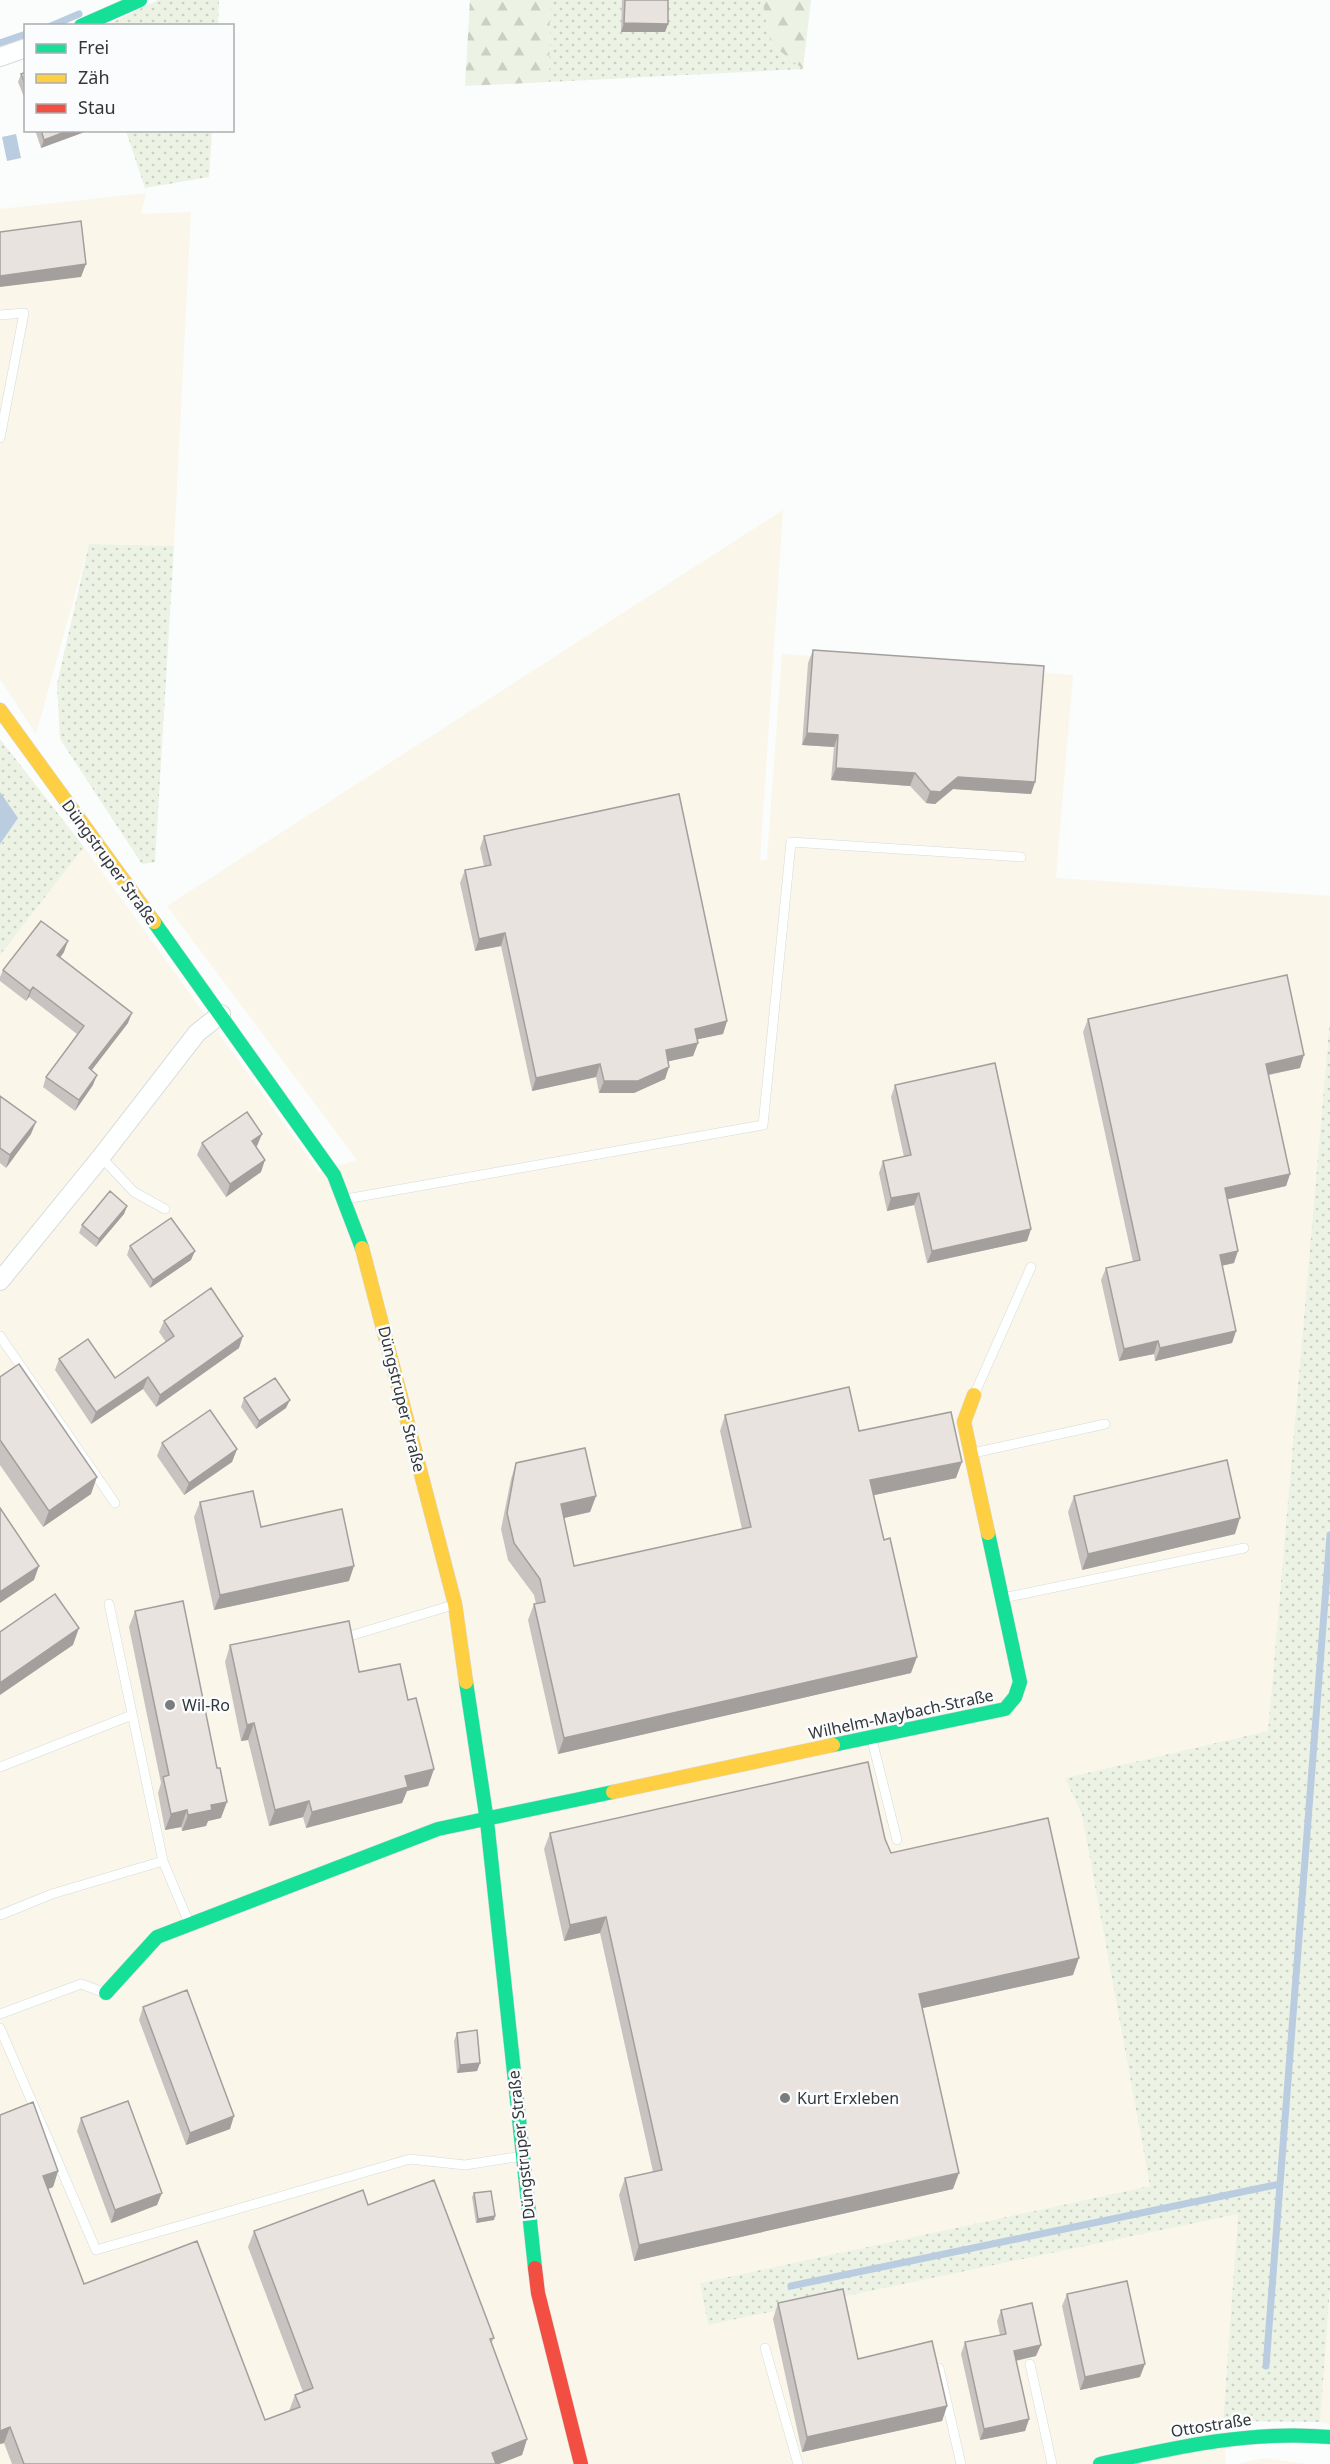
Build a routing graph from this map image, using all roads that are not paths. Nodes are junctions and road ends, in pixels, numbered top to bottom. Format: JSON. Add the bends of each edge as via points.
{"nodes":[{"id":1,"x":140,"y":0,"type":"edge"},
{"id":2,"x":86,"y":24,"type":"edge"},
{"id":3,"x":24,"y":49,"type":"edge"},
{"id":4,"x":0,"y":57,"type":"edge"},
{"id":5,"x":0,"y":315,"type":"edge"},
{"id":6,"x":0,"y":438,"type":"edge"},
{"id":7,"x":0,"y":710,"type":"edge"},
{"id":8,"x":1021,"y":857,"type":"dead end"},
{"id":9,"x":221,"y":1014,"type":"junction"},
{"id":10,"x":101,"y":1157,"type":"junction"},
{"id":11,"x":344,"y":1199,"type":"junction"},
{"id":12,"x":165,"y":1209,"type":"dead end"},
{"id":13,"x":1031,"y":1267,"type":"dead end"},
{"id":14,"x":0,"y":1281,"type":"edge"},
{"id":15,"x":0,"y":1336,"type":"edge"},
{"id":16,"x":974,"y":1395,"type":"joint"},
{"id":17,"x":1105,"y":1424,"type":"dead end"},
{"id":18,"x":971,"y":1453,"type":"junction"},
{"id":19,"x":115,"y":1503,"type":"dead end"},
{"id":20,"x":1244,"y":1548,"type":"dead end"},
{"id":21,"x":1003,"y":1598,"type":"junction"},
{"id":22,"x":109,"y":1604,"type":"dead end"},
{"id":23,"x":455,"y":1604,"type":"junction"},
{"id":24,"x":353,"y":1635,"type":"edge"},
{"id":25,"x":132,"y":1715,"type":"junction"},
{"id":26,"x":871,"y":1738,"type":"junction"},
{"id":27,"x":0,"y":1767,"type":"edge"},
{"id":28,"x":486,"y":1821,"type":"junction"},
{"id":29,"x":897,"y":1840,"type":"dead end"},
{"id":30,"x":163,"y":1861,"type":"junction"},
{"id":31,"x":0,"y":1915,"type":"edge"},
{"id":32,"x":190,"y":1925,"type":"junction"},
{"id":33,"x":106,"y":1993,"type":"joint"},
{"id":34,"x":0,"y":2014,"type":"edge"},
{"id":35,"x":0,"y":2028,"type":"edge"},
{"id":36,"x":522,"y":2156,"type":"junction"},
{"id":37,"x":765,"y":2348,"type":"dead end"},
{"id":38,"x":1030,"y":2364,"type":"edge"},
{"id":39,"x":939,"y":2368,"type":"edge"},
{"id":40,"x":1330,"y":2437,"type":"edge"},
{"id":41,"x":582,"y":2464,"type":"edge"},
{"id":42,"x":798,"y":2464,"type":"edge"},
{"id":43,"x":961,"y":2464,"type":"edge"},
{"id":44,"x":1052,"y":2464,"type":"edge"},
{"id":45,"x":1100,"y":2464,"type":"edge"}],
"edges":[{"from":1,"to":2,"type":"street"},
{"from":3,"to":4,"type":"street"},
{"from":5,"to":6,"type":"lane","via":[[24,313]]},
{"from":7,"to":9,"type":"street","name":"Düngstruper Straße"},
{"from":8,"to":11,"type":"lane","via":[[791,842],[763,1125]]},
{"from":9,"to":10,"type":"street","via":[[197,1033]]},
{"from":9,"to":11,"type":"street","name":"Düngstruper Straße","via":[[334,1175]]},
{"from":10,"to":12,"type":"lane","via":[[134,1192]]},
{"from":10,"to":14,"type":"street"},
{"from":11,"to":23,"type":"street","name":"Düngstruper Straße","via":[[360,1239]]},
{"from":13,"to":16,"type":"lane"},
{"from":15,"to":19,"type":"lane"},
{"from":16,"to":18,"type":"street","name":"Wilhelm-Maybach-Straße","via":[[964,1422]]},
{"from":17,"to":18,"type":"lane"},
{"from":18,"to":21,"type":"street","name":"Wilhelm-Maybach-Straße"},
{"from":20,"to":21,"type":"lane"},
{"from":21,"to":26,"type":"street","name":"Wilhelm-Maybach-Straße","via":[[1020,1682],[1005,1709]]},
{"from":22,"to":25,"type":"lane"},
{"from":23,"to":24,"type":"lane"},
{"from":23,"to":28,"type":"street","name":"Düngstruper Straße"},
{"from":25,"to":27,"type":"lane"},
{"from":25,"to":30,"type":"lane"},
{"from":26,"to":28,"type":"street","name":"Wilhelm-Maybach-Straße"},
{"from":26,"to":29,"type":"lane"},
{"from":28,"to":32,"type":"street","via":[[438,1829]]},
{"from":28,"to":36,"type":"street","name":"Düngstruper Straße"},
{"from":30,"to":31,"type":"lane","via":[[52,1894]]},
{"from":30,"to":32,"type":"lane"},
{"from":32,"to":33,"type":"street","via":[[157,1937]]},
{"from":33,"to":34,"type":"lane","via":[[81,1984]]},
{"from":35,"to":36,"type":"lane","via":[[96,2250],[411,2160],[465,2165]]},
{"from":36,"to":41,"type":"street","name":"Düngstruper Straße","via":[[538,2293]]},
{"from":37,"to":42,"type":"lane"},
{"from":38,"to":44,"type":"lane"},
{"from":39,"to":43,"type":"lane"},
{"from":40,"to":45,"type":"street","name":"Ottostraße","via":[[1260,2433]]}]}
